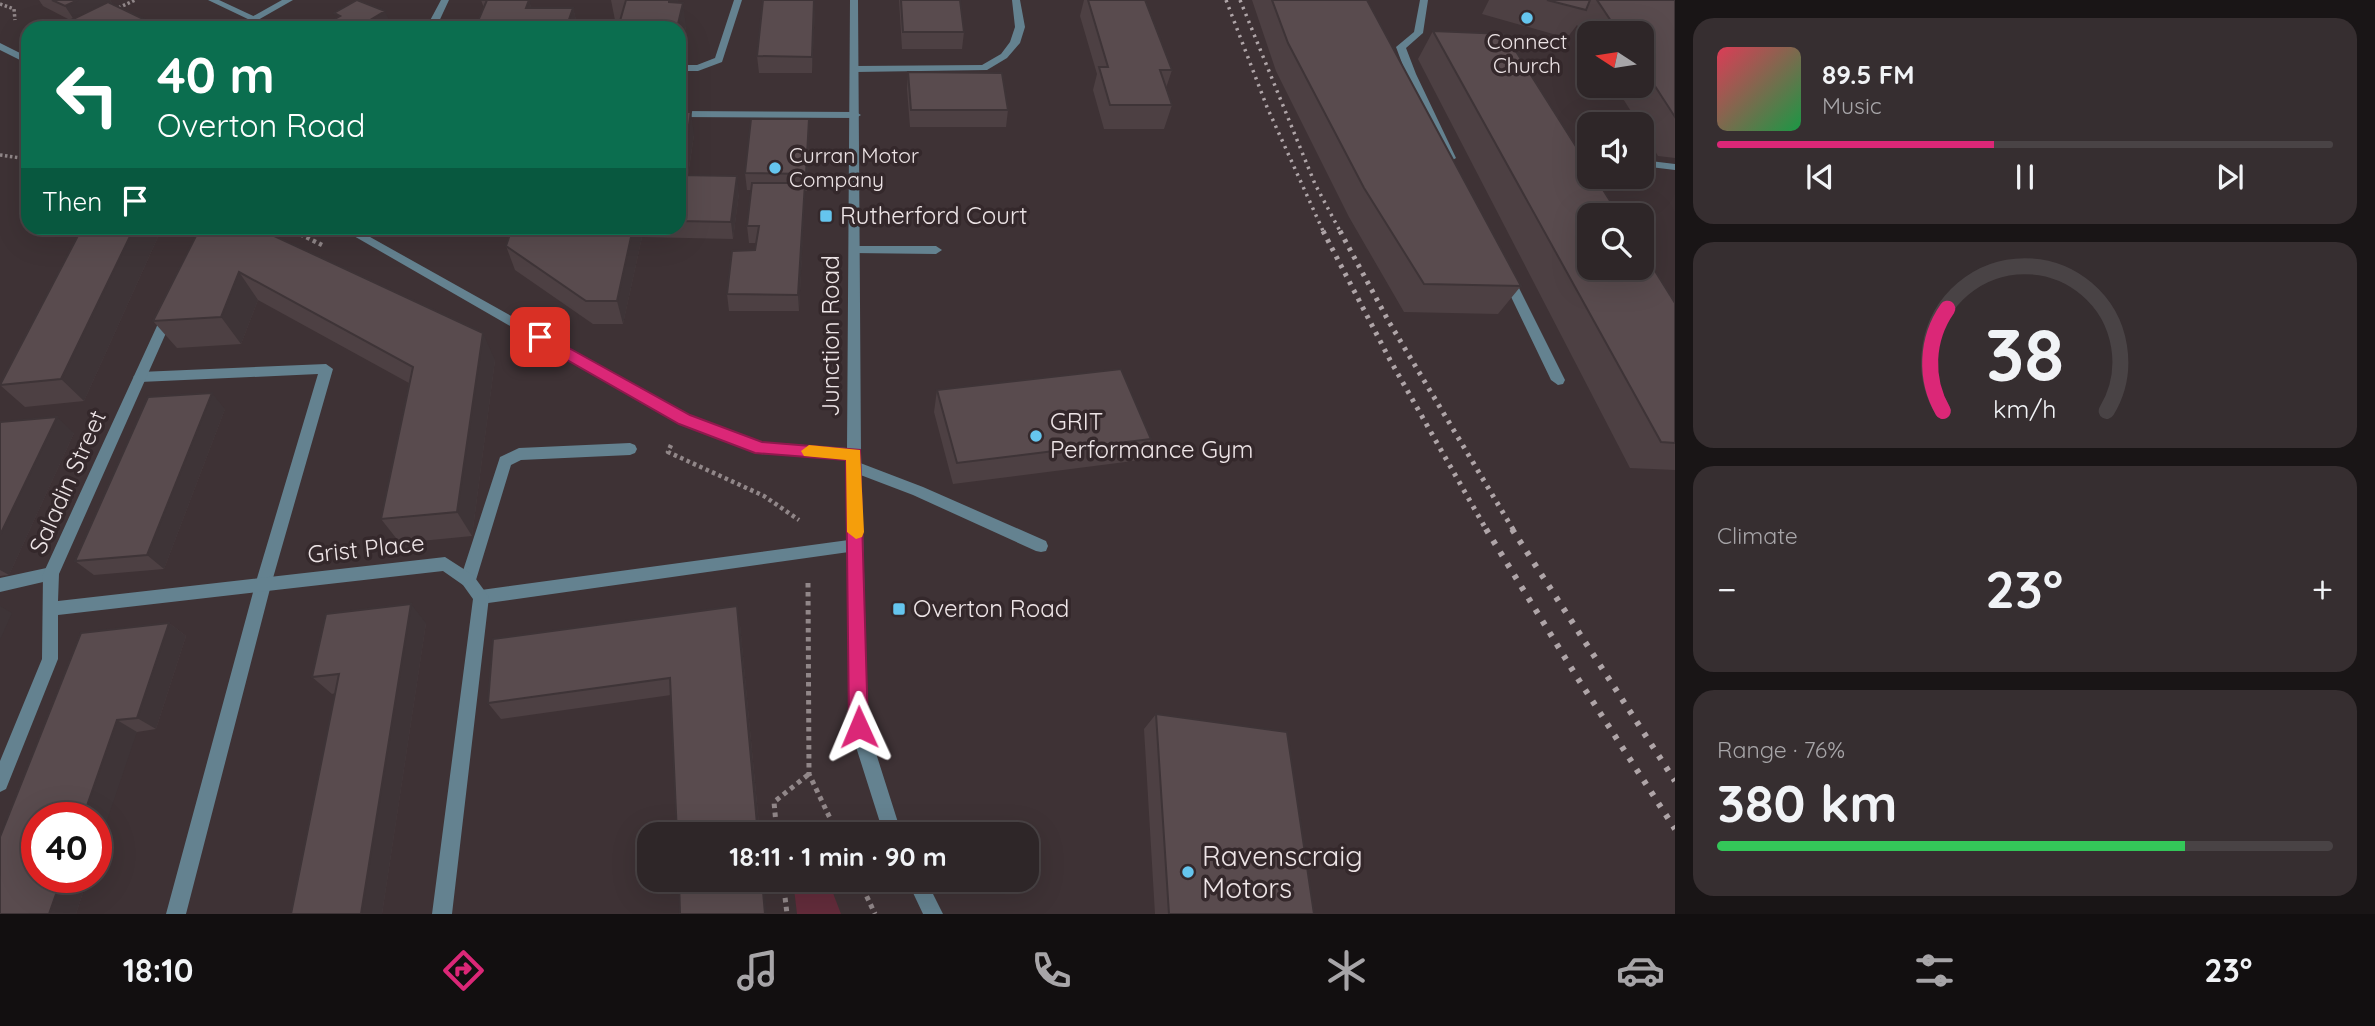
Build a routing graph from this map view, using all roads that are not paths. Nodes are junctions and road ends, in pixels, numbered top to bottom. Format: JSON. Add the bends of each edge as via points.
{"nodes":[{"id":1,"x":212,"y":0,"type":"edge"},
{"id":2,"x":289,"y":0,"type":"edge"},
{"id":3,"x":445,"y":0,"type":"edge"},
{"id":4,"x":738,"y":0,"type":"edge"},
{"id":5,"x":854,"y":0,"type":"edge"},
{"id":6,"x":1016,"y":0,"type":"edge"},
{"id":7,"x":1424,"y":0,"type":"edge"},
{"id":8,"x":255,"y":19,"type":"junction"},
{"id":9,"x":251,"y":21,"type":"edge"},
{"id":10,"x":434,"y":21,"type":"edge"},
{"id":11,"x":1,"y":48,"type":"edge"},
{"id":12,"x":21,"y":58,"type":"edge"},
{"id":13,"x":686,"y":68,"type":"edge"},
{"id":14,"x":856,"y":69,"type":"junction"},
{"id":15,"x":686,"y":114,"type":"edge"},
{"id":16,"x":856,"y":116,"type":"junction"},
{"id":17,"x":1654,"y":164,"type":"edge"},
{"id":18,"x":1675,"y":167,"type":"edge"},
{"id":19,"x":1458,"y":172,"type":"edge"},
{"id":20,"x":358,"y":235,"type":"edge"},
{"id":21,"x":856,"y":250,"type":"junction"},
{"id":22,"x":936,"y":250,"type":"dead end"},
{"id":23,"x":1505,"y":270,"type":"edge"},
{"id":24,"x":177,"y":295,"type":"edge"},
{"id":25,"x":140,"y":377,"type":"junction"},
{"id":26,"x":1558,"y":380,"type":"dead end"},
{"id":27,"x":630,"y":449,"type":"dead end"},
{"id":28,"x":855,"y":461,"type":"junction"},
{"id":29,"x":856,"y":545,"type":"junction"},
{"id":30,"x":1041,"y":546,"type":"dead end"},
{"id":31,"x":51,"y":574,"type":"junction"},
{"id":32,"x":468,"y":580,"type":"junction"},
{"id":33,"x":0,"y":585,"type":"edge"},
{"id":34,"x":262,"y":585,"type":"junction"},
{"id":35,"x":481,"y":597,"type":"junction"},
{"id":36,"x":51,"y":609,"type":"junction"},
{"id":37,"x":0,"y":783,"type":"edge"},
{"id":38,"x":889,"y":822,"type":"edge"},
{"id":39,"x":922,"y":892,"type":"edge"},
{"id":40,"x":176,"y":914,"type":"edge"},
{"id":41,"x":442,"y":914,"type":"edge"},
{"id":42,"x":933,"y":914,"type":"edge"}],
"edges":[{"from":1,"to":8,"type":"street"},
{"from":2,"to":8,"type":"street"},
{"from":3,"to":10,"type":"street"},
{"from":4,"to":13,"type":"street","via":[[719,60]]},
{"from":5,"to":14,"type":"street","name":"Junction Road"},
{"from":6,"to":14,"type":"street","via":[[1020,27],[1015,43],[984,68]]},
{"from":7,"to":19,"type":"street","via":[[1418,33],[1401,47]]},
{"from":8,"to":9,"type":"street"},
{"from":11,"to":12,"type":"street"},
{"from":14,"to":16,"type":"street","name":"Junction Road"},
{"from":15,"to":16,"type":"street"},
{"from":16,"to":21,"type":"street","name":"Junction Road"},
{"from":17,"to":18,"type":"street"},
{"from":20,"to":28,"type":"street","via":[[685,419],[761,448]]},
{"from":21,"to":22,"type":"street"},
{"from":21,"to":28,"type":"street","name":"Junction Road"},
{"from":23,"to":26,"type":"street"},
{"from":24,"to":25,"type":"street","name":"Saladin Street"},
{"from":25,"to":31,"type":"street","name":"Saladin Street"},
{"from":25,"to":34,"type":"street","via":[[326,369]]},
{"from":27,"to":32,"type":"street","via":[[519,454],[505,461]]},
{"from":28,"to":29,"type":"street","name":"Junction Road"},
{"from":28,"to":30,"type":"street"},
{"from":29,"to":35,"type":"street"},
{"from":29,"to":38,"type":"street","name":"Junction Road","via":[[859,727]]},
{"from":31,"to":33,"type":"street"},
{"from":31,"to":36,"type":"street","name":"Saladin Street"},
{"from":32,"to":34,"type":"street","name":"Grist Place","via":[[445,565]]},
{"from":32,"to":35,"type":"street","name":"Grist Place"},
{"from":34,"to":36,"type":"street","name":"Grist Place"},
{"from":34,"to":40,"type":"street"},
{"from":35,"to":41,"type":"street"},
{"from":36,"to":37,"type":"street","name":"Saladin Street","via":[[50,659]]},
{"from":39,"to":42,"type":"street"}]}
